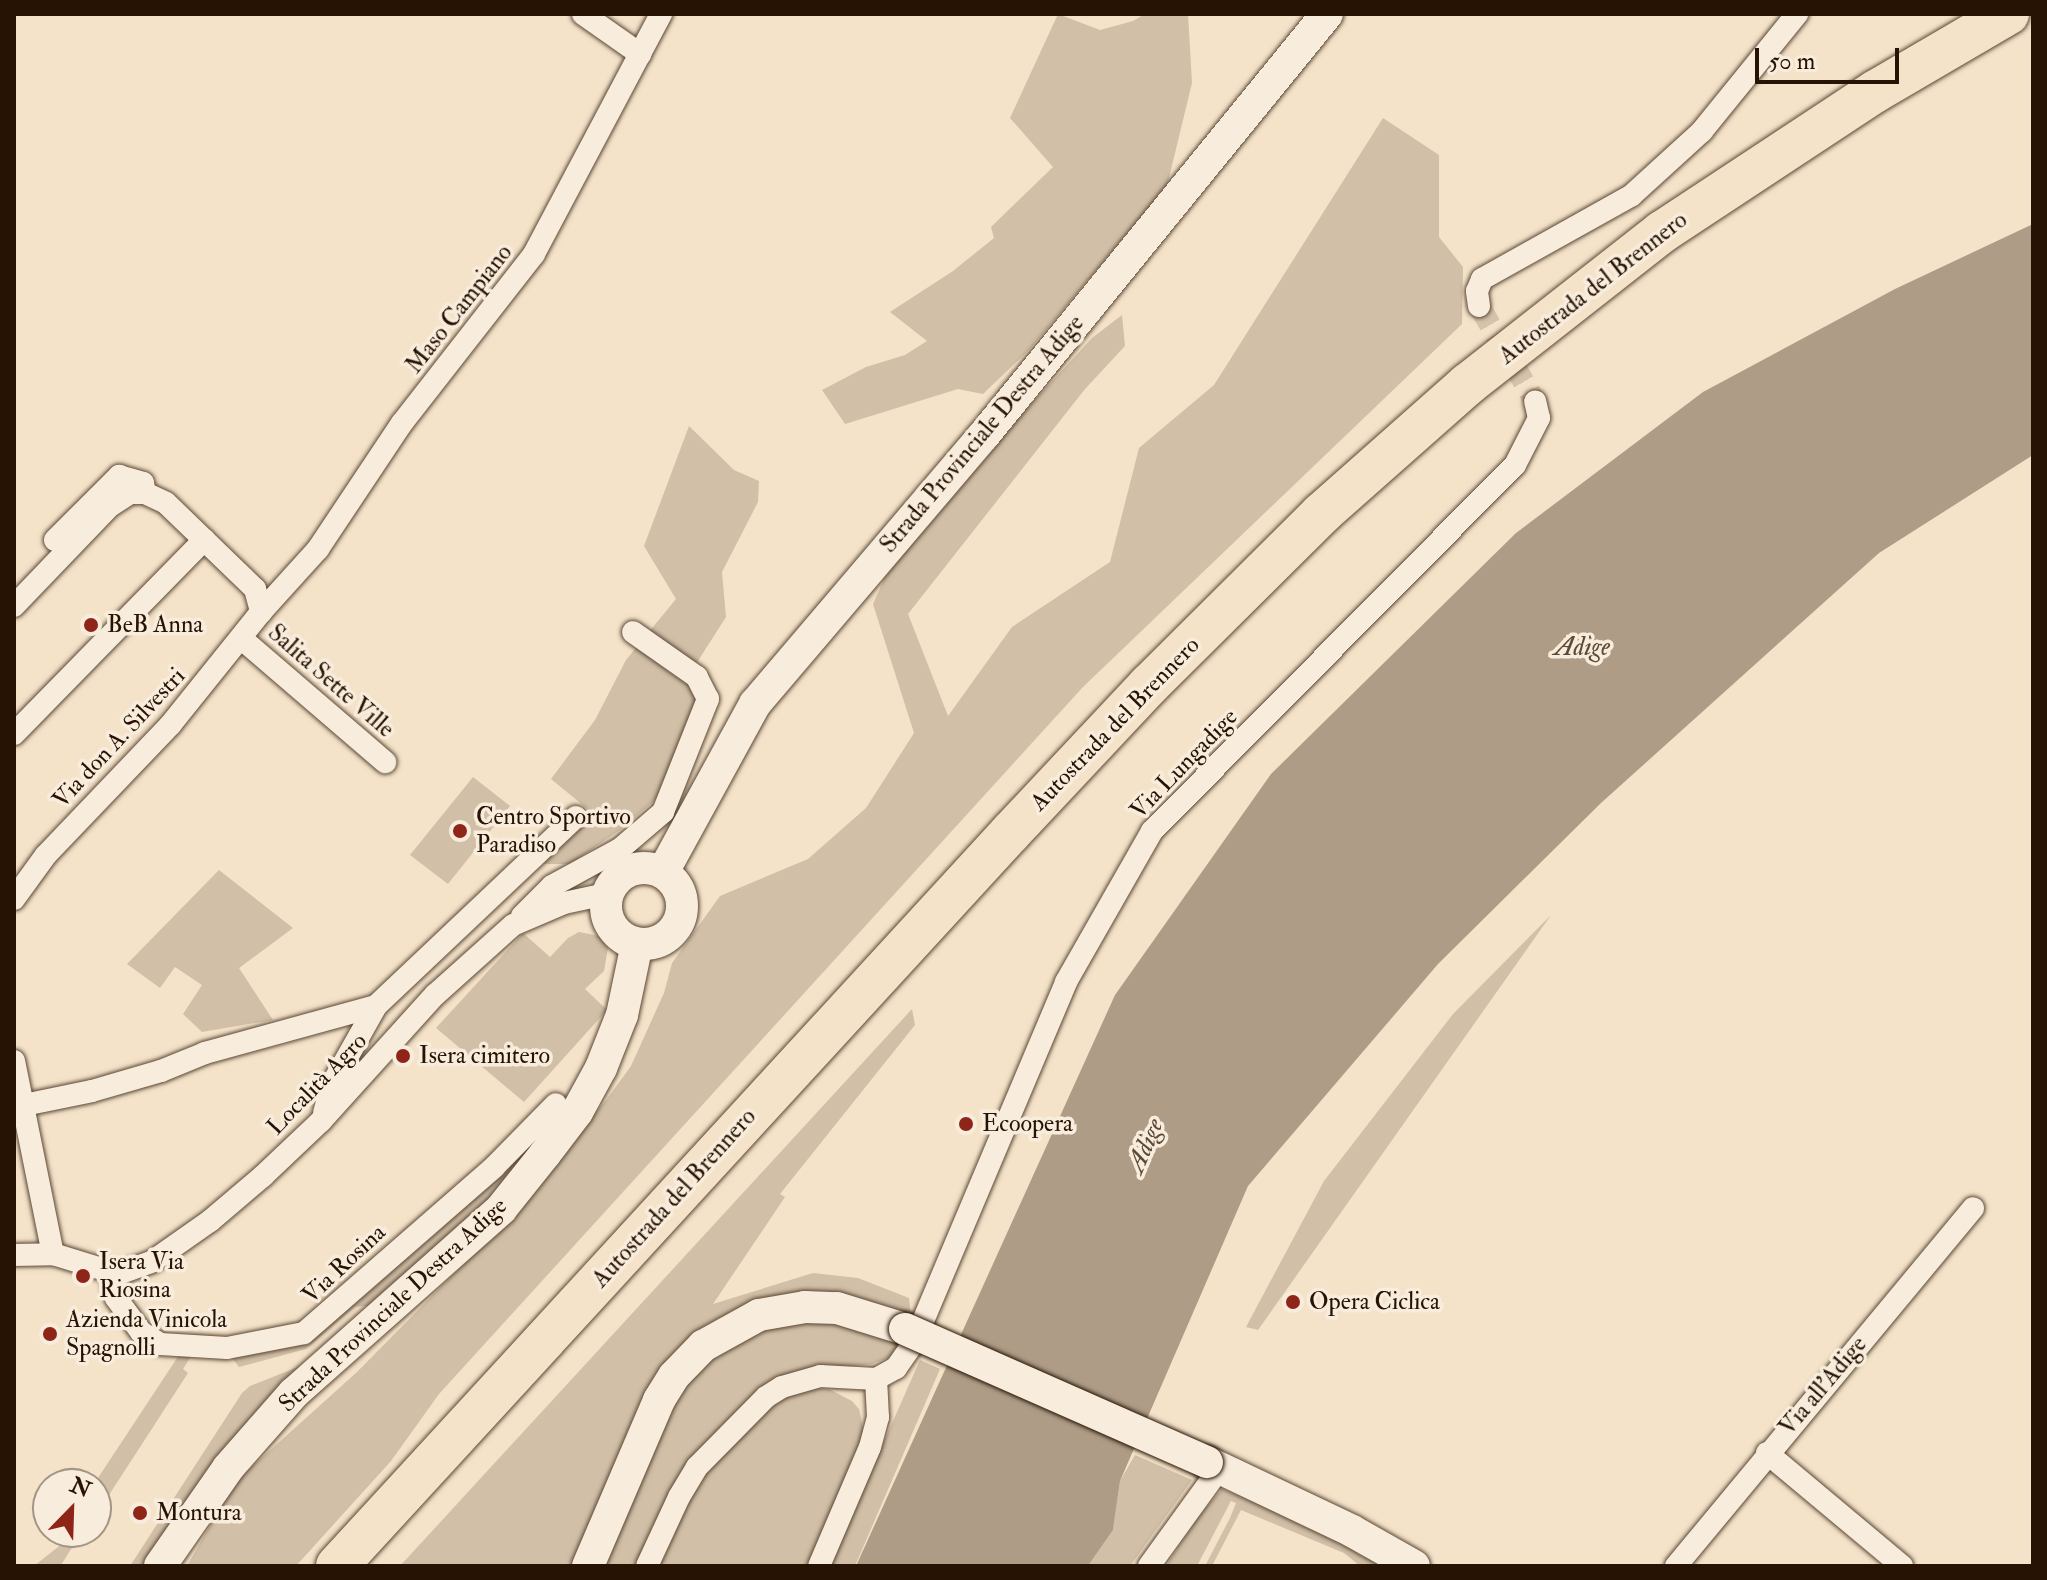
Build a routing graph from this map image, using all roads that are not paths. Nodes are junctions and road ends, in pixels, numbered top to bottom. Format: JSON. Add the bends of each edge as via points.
{"nodes":[{"id":1,"x":583,"y":14,"type":"edge"},
{"id":2,"x":661,"y":14,"type":"edge"},
{"id":3,"x":1327,"y":14,"type":"edge"},
{"id":4,"x":1797,"y":14,"type":"edge"},
{"id":5,"x":2008,"y":14,"type":"edge"},
{"id":6,"x":2033,"y":30,"type":"edge"},
{"id":7,"x":640,"y":54,"type":"junction"},
{"id":8,"x":1479,"y":306,"type":"dead end"},
{"id":9,"x":1535,"y":401,"type":"tunnel mouth"},
{"id":10,"x":145,"y":493,"type":"junction"},
{"id":11,"x":204,"y":540,"type":"junction"},
{"id":12,"x":14,"y":583,"type":"edge"},
{"id":13,"x":14,"y":606,"type":"edge"},
{"id":14,"x":261,"y":612,"type":"junction"},
{"id":15,"x":633,"y":632,"type":"dead end"},
{"id":16,"x":242,"y":639,"type":"junction"},
{"id":17,"x":14,"y":734,"type":"edge"},
{"id":18,"x":385,"y":762,"type":"dead end"},
{"id":19,"x":576,"y":817,"type":"dead end"},
{"id":20,"x":663,"y":872,"type":"junction"},
{"id":21,"x":606,"y":894,"type":"junction"},
{"id":22,"x":14,"y":899,"type":"edge"},
{"id":23,"x":513,"y":925,"type":"junction"},
{"id":24,"x":637,"y":944,"type":"junction"},
{"id":25,"x":376,"y":1006,"type":"junction"},
{"id":26,"x":14,"y":1061,"type":"edge"},
{"id":27,"x":556,"y":1104,"type":"dead end"},
{"id":28,"x":24,"y":1105,"type":"junction"},
{"id":29,"x":321,"y":1121,"type":"junction"},
{"id":30,"x":1973,"y":1208,"type":"dead end"},
{"id":31,"x":53,"y":1254,"type":"junction"},
{"id":32,"x":14,"y":1255,"type":"edge"},
{"id":33,"x":118,"y":1274,"type":"junction"},
{"id":34,"x":914,"y":1331,"type":"junction"},
{"id":35,"x":876,"y":1379,"type":"junction"},
{"id":36,"x":1767,"y":1453,"type":"junction"},
{"id":37,"x":1214,"y":1465,"type":"junction"},
{"id":38,"x":160,"y":1566,"type":"edge"},
{"id":39,"x":337,"y":1566,"type":"edge"},
{"id":40,"x":371,"y":1566,"type":"edge"},
{"id":41,"x":588,"y":1566,"type":"edge"},
{"id":42,"x":647,"y":1566,"type":"edge"},
{"id":43,"x":819,"y":1566,"type":"edge"},
{"id":44,"x":1149,"y":1566,"type":"edge"},
{"id":45,"x":1414,"y":1566,"type":"edge"},
{"id":46,"x":1676,"y":1566,"type":"edge"},
{"id":47,"x":1902,"y":1566,"type":"edge"}],
"edges":[{"from":1,"to":7,"type":"street"},
{"from":2,"to":7,"type":"street","name":"Maso Campiano"},
{"from":3,"to":20,"type":"main road","name":"Strada Provinciale Destra Adige","via":[[984,435],[755,704]]},
{"from":4,"to":8,"type":"street","via":[[1702,131],[1632,195],[1482,279]]},
{"from":5,"to":39,"type":"highway","name":"Autostrada del Brennero","via":[[1800,139],[1662,232],[1468,384],[1321,514],[1011,832]]},
{"from":6,"to":40,"type":"highway","name":"Autostrada del Brennero","via":[[1838,144],[1590,315],[1341,529],[1153,716]]},
{"from":7,"to":14,"type":"street","name":"Maso Campiano","via":[[534,254],[402,423],[318,549]]},
{"from":9,"to":34,"type":"street","name":"Via Lungadige","via":[[1539,418],[1515,465],[1152,831],[1066,982]]},
{"from":10,"to":11,"type":"street","via":[[166,503]]},
{"from":10,"to":12,"type":"street","via":[[143,483],[119,476]]},
{"from":10,"to":13,"type":"street","via":[[130,493],[110,506]]},
{"from":11,"to":14,"type":"street","via":[[255,589]]},
{"from":11,"to":17,"type":"street"},
{"from":14,"to":16,"type":"street","name":"Via don A. Silvestri"},
{"from":15,"to":23,"type":"street","via":[[697,677],[708,699],[663,812],[620,849],[552,886]]},
{"from":16,"to":18,"type":"street","name":"Salita Sette Ville"},
{"from":16,"to":22,"type":"street","name":"Via don A. Silvestri","via":[[171,724],[46,855]]},
{"from":19,"to":25,"type":"street"},
{"from":20,"to":21,"type":"main road","via":[[629,869]]},
{"from":20,"to":24,"type":"main road","via":[[682,896],[677,926],[653,944]]},
{"from":21,"to":23,"type":"street","name":"Località Agro","via":[[564,903]]},
{"from":21,"to":24,"type":"main road","via":[[606,916],[618,935]]},
{"from":23,"to":29,"type":"street","name":"Località Agro","via":[[435,995]]},
{"from":24,"to":38,"type":"main road","name":"Strada Provinciale Destra Adige","via":[[622,1015],[601,1068],[545,1154],[501,1209],[294,1393],[228,1468]]},
{"from":25,"to":28,"type":"street","via":[[205,1053],[161,1071]]},
{"from":25,"to":29,"type":"street","via":[[331,1086]]},
{"from":26,"to":28,"type":"street"},
{"from":27,"to":33,"type":"street","name":"Via Rosina","via":[[494,1167],[304,1333],[227,1348],[160,1344],[141,1332],[116,1298],[113,1285]]},
{"from":28,"to":31,"type":"street"},
{"from":29,"to":33,"type":"street","name":"Località Agro","via":[[210,1221],[153,1261]]},
{"from":30,"to":36,"type":"street","name":"Via all'Adige"},
{"from":31,"to":32,"type":"street"},
{"from":31,"to":33,"type":"street"},
{"from":34,"to":35,"type":"street","name":"Via Lungadige","via":[[896,1368]]},
{"from":34,"to":37,"type":"main road","bridge":true},
{"from":34,"to":41,"type":"main road","via":[[837,1308],[805,1307],[759,1315],[703,1346],[659,1400]]},
{"from":35,"to":42,"type":"street","via":[[820,1376],[766,1397],[697,1467]]},
{"from":35,"to":43,"type":"street","via":[[878,1417],[870,1447]]},
{"from":36,"to":46,"type":"street","name":"Via all'Adige"},
{"from":36,"to":47,"type":"street"},
{"from":37,"to":44,"type":"street"},
{"from":37,"to":45,"type":"main road"}]}
